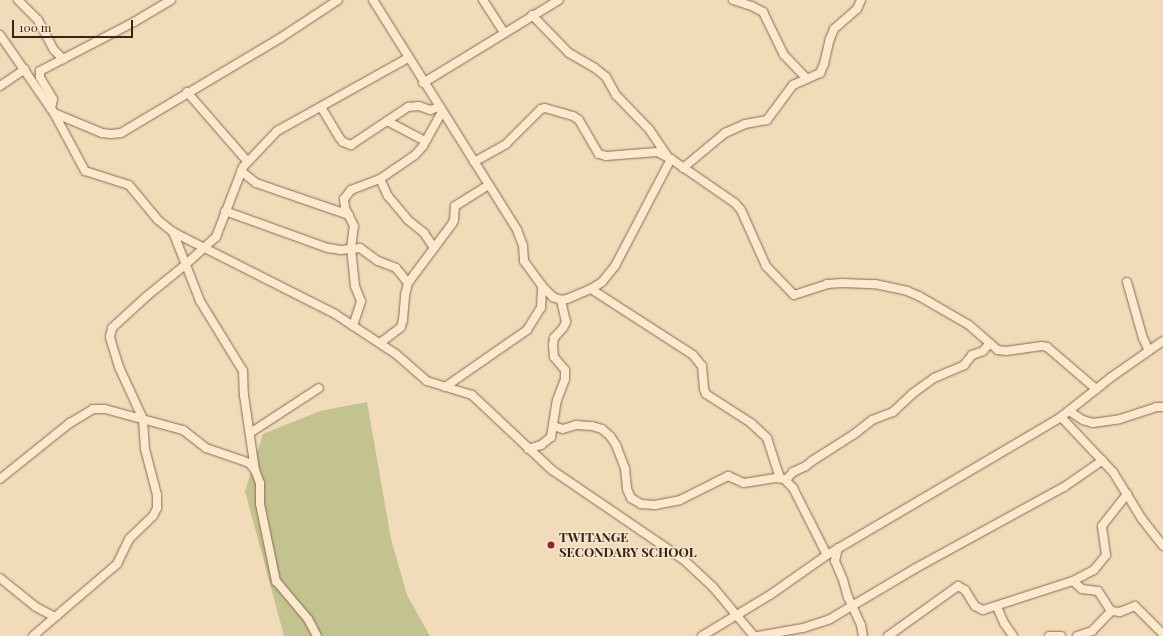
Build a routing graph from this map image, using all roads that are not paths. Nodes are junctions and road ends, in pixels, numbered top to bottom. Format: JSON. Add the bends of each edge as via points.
{"nodes":[{"id":1,"x":18,"y":0,"type":"edge"},
{"id":2,"x":171,"y":0,"type":"edge"},
{"id":3,"x":338,"y":0,"type":"edge"},
{"id":4,"x":373,"y":0,"type":"edge"},
{"id":5,"x":483,"y":0,"type":"edge"},
{"id":6,"x":559,"y":0,"type":"edge"},
{"id":7,"x":733,"y":0,"type":"edge"},
{"id":8,"x":861,"y":0,"type":"edge"},
{"id":9,"x":532,"y":15,"type":"junction"},
{"id":10,"x":504,"y":32,"type":"junction"},
{"id":11,"x":0,"y":35,"type":"edge"},
{"id":12,"x":408,"y":58,"type":"junction"},
{"id":13,"x":63,"y":59,"type":"junction"},
{"id":14,"x":25,"y":69,"type":"junction"},
{"id":15,"x":807,"y":79,"type":"junction"},
{"id":16,"x":424,"y":83,"type":"junction"},
{"id":17,"x":0,"y":86,"type":"edge"},
{"id":18,"x":187,"y":92,"type":"junction"},
{"id":19,"x":321,"y":107,"type":"junction"},
{"id":20,"x":440,"y":109,"type":"junction"},
{"id":21,"x":52,"y":111,"type":"junction"},
{"id":22,"x":387,"y":121,"type":"junction"},
{"id":23,"x":425,"y":141,"type":"junction"},
{"id":24,"x":669,"y":158,"type":"junction"},
{"id":25,"x":247,"y":161,"type":"junction"},
{"id":26,"x":474,"y":162,"type":"junction"},
{"id":27,"x":683,"y":168,"type":"junction"},
{"id":28,"x":241,"y":171,"type":"junction"},
{"id":29,"x":380,"y":179,"type":"junction"},
{"id":30,"x":488,"y":185,"type":"junction"},
{"id":31,"x":225,"y":212,"type":"junction"},
{"id":32,"x":349,"y":215,"type":"junction"},
{"id":33,"x":173,"y":232,"type":"junction"},
{"id":34,"x":434,"y":248,"type":"junction"},
{"id":35,"x":204,"y":249,"type":"junction"},
{"id":36,"x":351,"y":249,"type":"junction"},
{"id":37,"x":185,"y":265,"type":"junction"},
{"id":38,"x":1127,"y":282,"type":"dead end"},
{"id":39,"x":408,"y":283,"type":"junction"},
{"id":40,"x":542,"y":286,"type":"junction"},
{"id":41,"x":591,"y":289,"type":"junction"},
{"id":42,"x":561,"y":300,"type":"junction"},
{"id":43,"x":353,"y":326,"type":"junction"},
{"id":44,"x":1163,"y":341,"type":"edge"},
{"id":45,"x":380,"y":343,"type":"junction"},
{"id":46,"x":989,"y":344,"type":"junction"},
{"id":47,"x":1149,"y":351,"type":"junction"},
{"id":48,"x":445,"y":387,"type":"junction"},
{"id":49,"x":319,"y":388,"type":"dead end"},
{"id":50,"x":1096,"y":389,"type":"junction"},
{"id":51,"x":1163,"y":408,"type":"edge"},
{"id":52,"x":1069,"y":411,"type":"junction"},
{"id":53,"x":1061,"y":417,"type":"junction"},
{"id":54,"x":143,"y":419,"type":"junction"},
{"id":55,"x":553,"y":426,"type":"junction"},
{"id":56,"x":250,"y":433,"type":"junction"},
{"id":57,"x":528,"y":449,"type":"junction"},
{"id":58,"x":1103,"y":460,"type":"junction"},
{"id":59,"x":255,"y":470,"type":"junction"},
{"id":60,"x":0,"y":479,"type":"edge"},
{"id":61,"x":783,"y":479,"type":"junction"},
{"id":62,"x":1127,"y":494,"type":"junction"},
{"id":63,"x":1163,"y":546,"type":"edge"},
{"id":64,"x":838,"y":548,"type":"junction"},
{"id":65,"x":827,"y":555,"type":"junction"},
{"id":66,"x":0,"y":578,"type":"edge"},
{"id":67,"x":1073,"y":581,"type":"junction"},
{"id":68,"x":852,"y":606,"type":"junction"},
{"id":69,"x":997,"y":607,"type":"junction"},
{"id":70,"x":1111,"y":611,"type":"junction"},
{"id":71,"x":736,"y":616,"type":"junction"},
{"id":72,"x":55,"y":617,"type":"junction"},
{"id":73,"x":1163,"y":634,"type":"edge"},
{"id":74,"x":891,"y":635,"type":"edge"},
{"id":75,"x":33,"y":636,"type":"edge"},
{"id":76,"x":317,"y":636,"type":"edge"},
{"id":77,"x":702,"y":636,"type":"edge"},
{"id":78,"x":754,"y":636,"type":"edge"},
{"id":79,"x":758,"y":636,"type":"edge"},
{"id":80,"x":863,"y":636,"type":"edge"},
{"id":81,"x":1013,"y":636,"type":"edge"},
{"id":82,"x":1049,"y":636,"type":"edge"},
{"id":83,"x":1061,"y":636,"type":"edge"},
{"id":84,"x":1077,"y":636,"type":"edge"}],
"edges":[{"from":1,"to":13,"type":"street","via":[[38,20],[54,50]]},
{"from":2,"to":13,"type":"street"},
{"from":3,"to":18,"type":"street","via":[[282,37]]},
{"from":4,"to":12,"type":"street"},
{"from":5,"to":10,"type":"street"},
{"from":6,"to":9,"type":"street"},
{"from":7,"to":15,"type":"street","via":[[763,12],[784,55]]},
{"from":8,"to":15,"type":"street","via":[[857,9],[832,32],[822,70],[816,76]]},
{"from":9,"to":10,"type":"street"},
{"from":9,"to":24,"type":"street","via":[[568,53],[606,77],[616,95],[649,129]]},
{"from":10,"to":16,"type":"street"},
{"from":11,"to":14,"type":"street"},
{"from":12,"to":16,"type":"street"},
{"from":12,"to":19,"type":"street"},
{"from":13,"to":21,"type":"street","via":[[39,73],[53,99]]},
{"from":14,"to":17,"type":"street"},
{"from":14,"to":21,"type":"street"},
{"from":15,"to":27,"type":"street","via":[[790,88],[766,120],[745,124],[724,134]]},
{"from":16,"to":20,"type":"street"},
{"from":18,"to":21,"type":"street","via":[[116,134],[102,133]]},
{"from":18,"to":25,"type":"street"},
{"from":19,"to":22,"type":"street","via":[[339,137],[348,144],[355,144]]},
{"from":19,"to":25,"type":"street","via":[[277,131]]},
{"from":20,"to":22,"type":"street","via":[[430,110],[414,106]]},
{"from":20,"to":23,"type":"street"},
{"from":20,"to":26,"type":"street"},
{"from":21,"to":33,"type":"street","via":[[83,170],[129,185],[158,220]]},
{"from":22,"to":23,"type":"street"},
{"from":23,"to":29,"type":"street","via":[[415,155]]},
{"from":24,"to":26,"type":"street","via":[[653,152],[606,156],[599,154],[579,120],[545,108],[538,111],[506,144]]},
{"from":24,"to":27,"type":"street"},
{"from":24,"to":41,"type":"street","via":[[615,266],[602,282]]},
{"from":25,"to":28,"type":"street"},
{"from":26,"to":30,"type":"street"},
{"from":27,"to":46,"type":"street","via":[[738,207],[764,262],[792,293],[796,295],[827,284],[842,283],[875,284],[907,291],[969,325]]},
{"from":28,"to":31,"type":"street"},
{"from":28,"to":32,"type":"street","via":[[256,183]]},
{"from":29,"to":32,"type":"street","via":[[347,194],[344,203]]},
{"from":29,"to":34,"type":"street","via":[[388,196],[408,220],[424,233]]},
{"from":30,"to":34,"type":"street","via":[[455,206],[454,220]]},
{"from":30,"to":40,"type":"street","via":[[517,230],[524,261]]},
{"from":31,"to":35,"type":"street","via":[[216,237]]},
{"from":31,"to":36,"type":"street","via":[[328,248]]},
{"from":32,"to":36,"type":"street","via":[[354,228]]},
{"from":33,"to":35,"type":"street"},
{"from":33,"to":37,"type":"street"},
{"from":34,"to":39,"type":"street"},
{"from":35,"to":37,"type":"street"},
{"from":35,"to":43,"type":"street","via":[[301,296]]},
{"from":36,"to":39,"type":"street","via":[[362,249],[378,261],[396,268]]},
{"from":36,"to":43,"type":"street","via":[[356,286],[361,301]]},
{"from":37,"to":54,"type":"street","via":[[122,318],[111,332],[119,367]]},
{"from":37,"to":56,"type":"street","via":[[200,301],[243,371]]},
{"from":38,"to":47,"type":"street"},
{"from":39,"to":45,"type":"street","via":[[401,326]]},
{"from":40,"to":42,"type":"street","via":[[553,297]]},
{"from":40,"to":48,"type":"street","via":[[541,308],[527,330]]},
{"from":41,"to":42,"type":"street"},
{"from":41,"to":61,"type":"street","via":[[693,355],[702,366],[706,394],[751,423],[767,438]]},
{"from":42,"to":55,"type":"street","via":[[566,322],[554,338],[553,345],[554,357],[563,366],[565,373],[556,400]]},
{"from":43,"to":45,"type":"street"},
{"from":44,"to":47,"type":"street"},
{"from":45,"to":48,"type":"street","via":[[428,381]]},
{"from":46,"to":50,"type":"street","via":[[998,350],[1006,351],[1045,346]]},
{"from":46,"to":61,"type":"street","via":[[983,351],[972,355],[964,365],[934,378],[893,412],[872,420],[853,435]]},
{"from":47,"to":50,"type":"street"},
{"from":48,"to":57,"type":"street","via":[[472,395]]},
{"from":49,"to":56,"type":"street"},
{"from":50,"to":52,"type":"street"},
{"from":51,"to":52,"type":"street","via":[[1156,407],[1120,419],[1093,422],[1083,420]]},
{"from":52,"to":53,"type":"street"},
{"from":53,"to":58,"type":"street"},
{"from":53,"to":64,"type":"street"},
{"from":54,"to":59,"type":"street","via":[[180,429],[206,448],[248,463]]},
{"from":54,"to":60,"type":"street","via":[[105,409],[89,410]]},
{"from":54,"to":72,"type":"street","via":[[145,450],[157,496],[153,516],[129,539],[117,564]]},
{"from":55,"to":57,"type":"street","via":[[551,437],[546,442]]},
{"from":55,"to":61,"type":"street","via":[[563,429],[576,425],[592,426],[602,429],[610,436],[625,469],[627,489],[631,498],[641,504],[655,505],[680,500],[728,476],[744,483]]},
{"from":56,"to":59,"type":"street"},
{"from":57,"to":71,"type":"street","via":[[552,470],[684,560],[714,587]]},
{"from":58,"to":62,"type":"street"},
{"from":58,"to":68,"type":"street","via":[[1064,487]]},
{"from":59,"to":76,"type":"street","via":[[260,483],[260,504],[276,580],[308,619]]},
{"from":61,"to":65,"type":"street","via":[[793,488]]},
{"from":62,"to":63,"type":"street"},
{"from":62,"to":67,"type":"street","via":[[1102,526],[1106,555],[1104,560],[1094,570]]},
{"from":64,"to":65,"type":"street"},
{"from":64,"to":68,"type":"street","via":[[835,561]]},
{"from":65,"to":71,"type":"street"},
{"from":66,"to":72,"type":"street","via":[[36,607]]},
{"from":67,"to":69,"type":"street"},
{"from":67,"to":70,"type":"street","via":[[1082,589],[1098,591]]},
{"from":68,"to":79,"type":"street","via":[[818,624]]},
{"from":68,"to":80,"type":"street"},
{"from":69,"to":74,"type":"street","via":[[979,609],[965,590],[958,586]]},
{"from":69,"to":81,"type":"street"},
{"from":70,"to":73,"type":"street","via":[[1120,612],[1135,606]]},
{"from":70,"to":84,"type":"street","via":[[1089,633]]},
{"from":71,"to":77,"type":"street"},
{"from":71,"to":78,"type":"street"},
{"from":72,"to":75,"type":"street"},
{"from":82,"to":83,"type":"street"}]}
